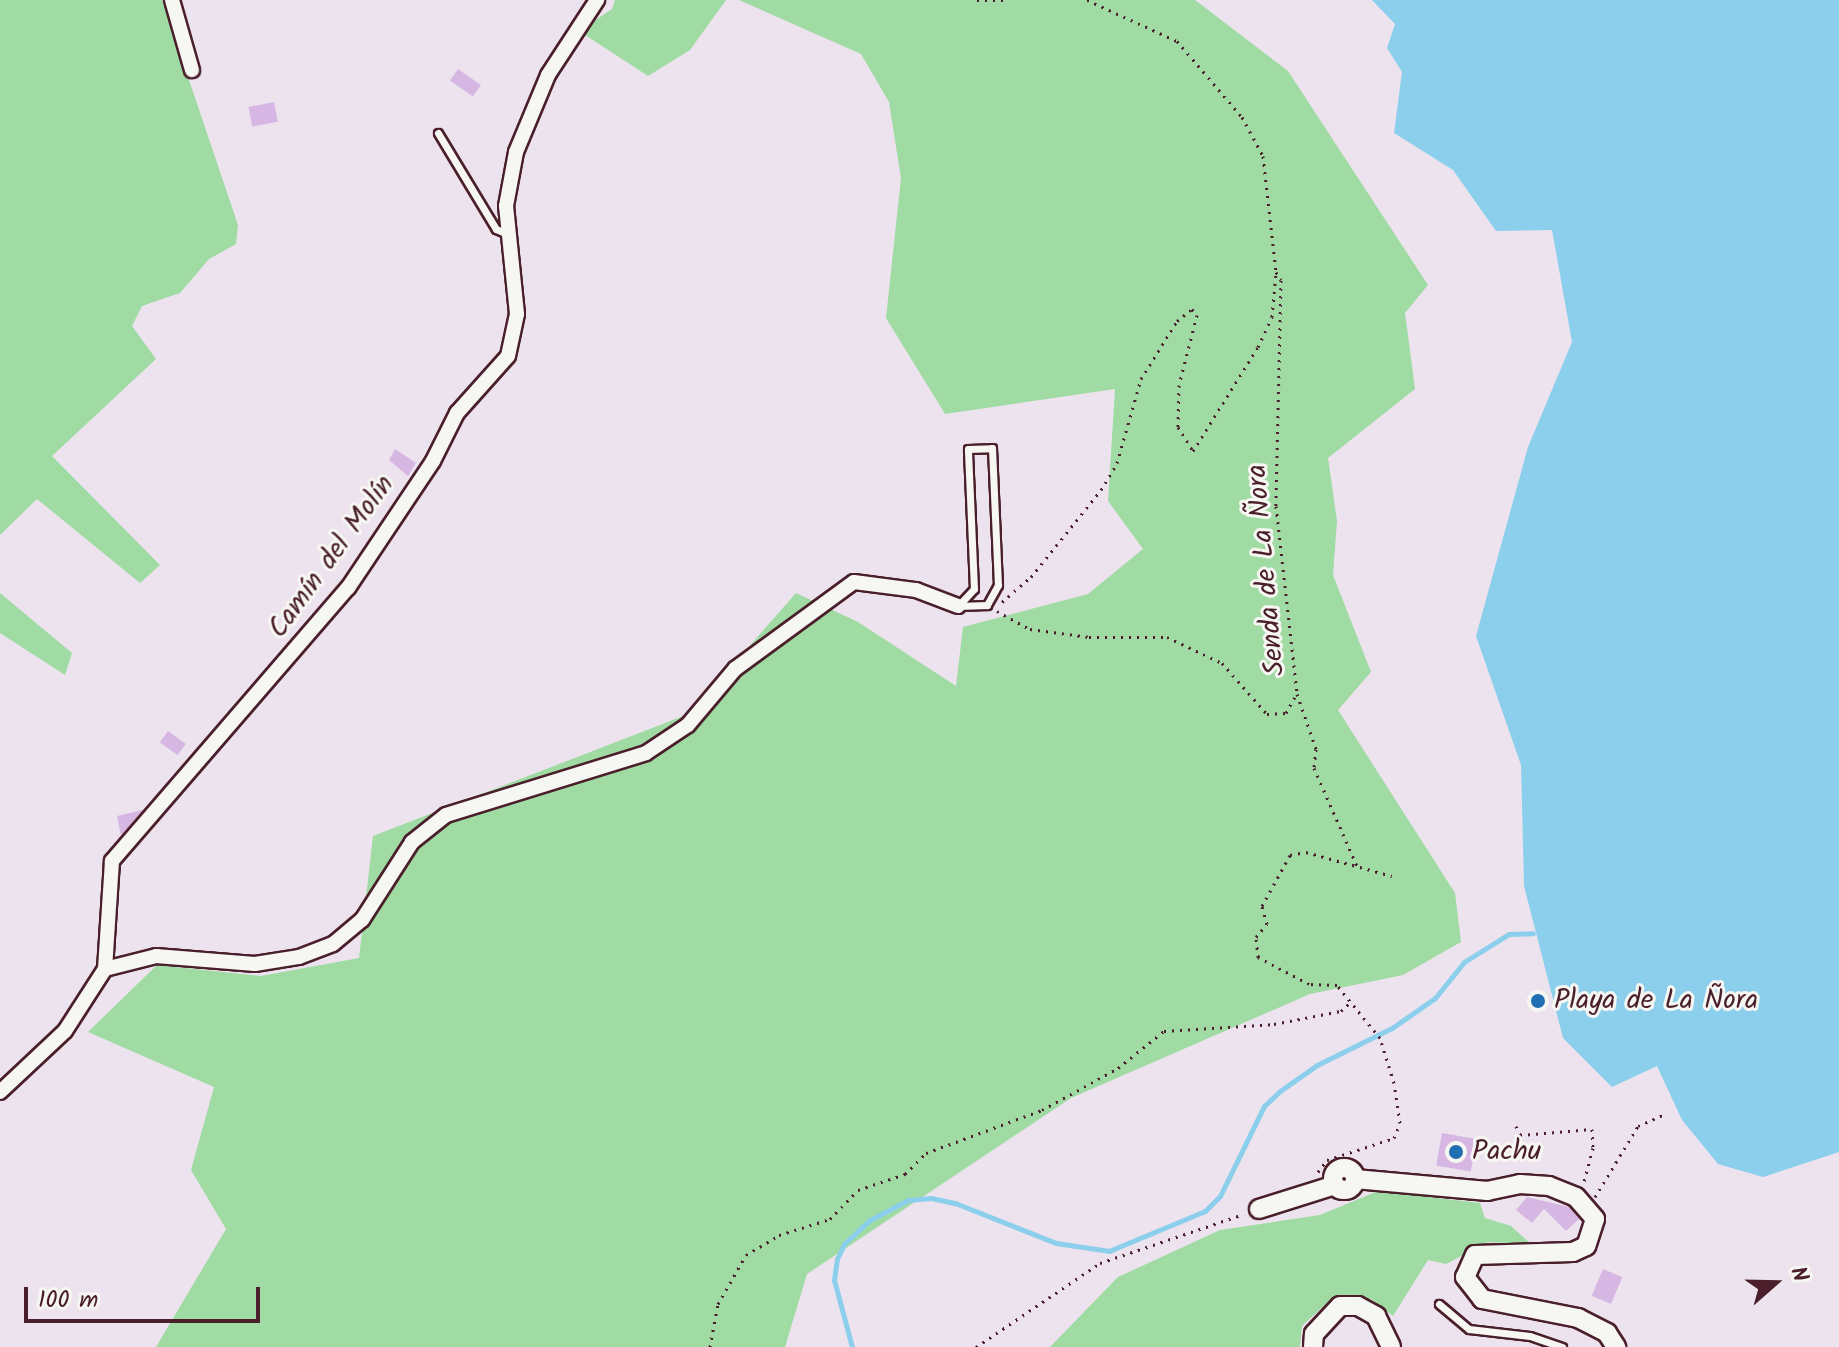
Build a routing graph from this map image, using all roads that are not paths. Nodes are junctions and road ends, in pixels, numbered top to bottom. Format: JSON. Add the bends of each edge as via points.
{"nodes":[{"id":1,"x":172,"y":0,"type":"edge"},
{"id":2,"x":597,"y":0,"type":"edge"},
{"id":3,"x":192,"y":70,"type":"dead end"},
{"id":4,"x":438,"y":133,"type":"dead end"},
{"id":5,"x":509,"y":235,"type":"junction"},
{"id":6,"x":958,"y":606,"type":"junction"},
{"id":7,"x":105,"y":969,"type":"junction"},
{"id":8,"x":0,"y":1092,"type":"edge"},
{"id":9,"x":1259,"y":1209,"type":"road end"},
{"id":10,"x":1439,"y":1304,"type":"dead end"},
{"id":11,"x":1313,"y":1347,"type":"edge"},
{"id":12,"x":1391,"y":1347,"type":"edge"},
{"id":13,"x":1562,"y":1347,"type":"edge"},
{"id":14,"x":1616,"y":1347,"type":"edge"}],
"edges":[{"from":1,"to":3,"type":"street"},
{"from":2,"to":5,"type":"street","name":"Camín del Molín","via":[[548,75],[516,152],[506,206]]},
{"from":4,"to":5,"type":"lane","via":[[496,229]]},
{"from":5,"to":7,"type":"street","name":"Camín del Molín","via":[[517,314],[508,356],[457,413],[433,461],[348,588],[112,861]]},
{"from":6,"to":6,"type":"lane","via":[[987,605],[998,585],[992,448],[968,449],[974,589]]},
{"from":6,"to":7,"type":"street","via":[[916,590],[854,582],[735,669],[688,725],[646,753],[446,815],[412,842],[362,920],[333,944],[299,957],[255,964],[156,956]]},
{"from":7,"to":8,"type":"street","name":"Camín del Molín","via":[[65,1031]]},
{"from":9,"to":14,"type":"street","via":[[1335,1185],[1347,1190],[1355,1179],[1487,1191],[1520,1184],[1549,1186],[1582,1202],[1594,1233],[1586,1246],[1573,1252],[1475,1255],[1465,1277],[1482,1299],[1578,1318],[1607,1333]]},
{"from":10,"to":13,"type":"lane","via":[[1469,1329],[1530,1336]]},
{"from":11,"to":12,"type":"street","via":[[1314,1334],[1340,1306],[1358,1306],[1376,1316]]}]}
